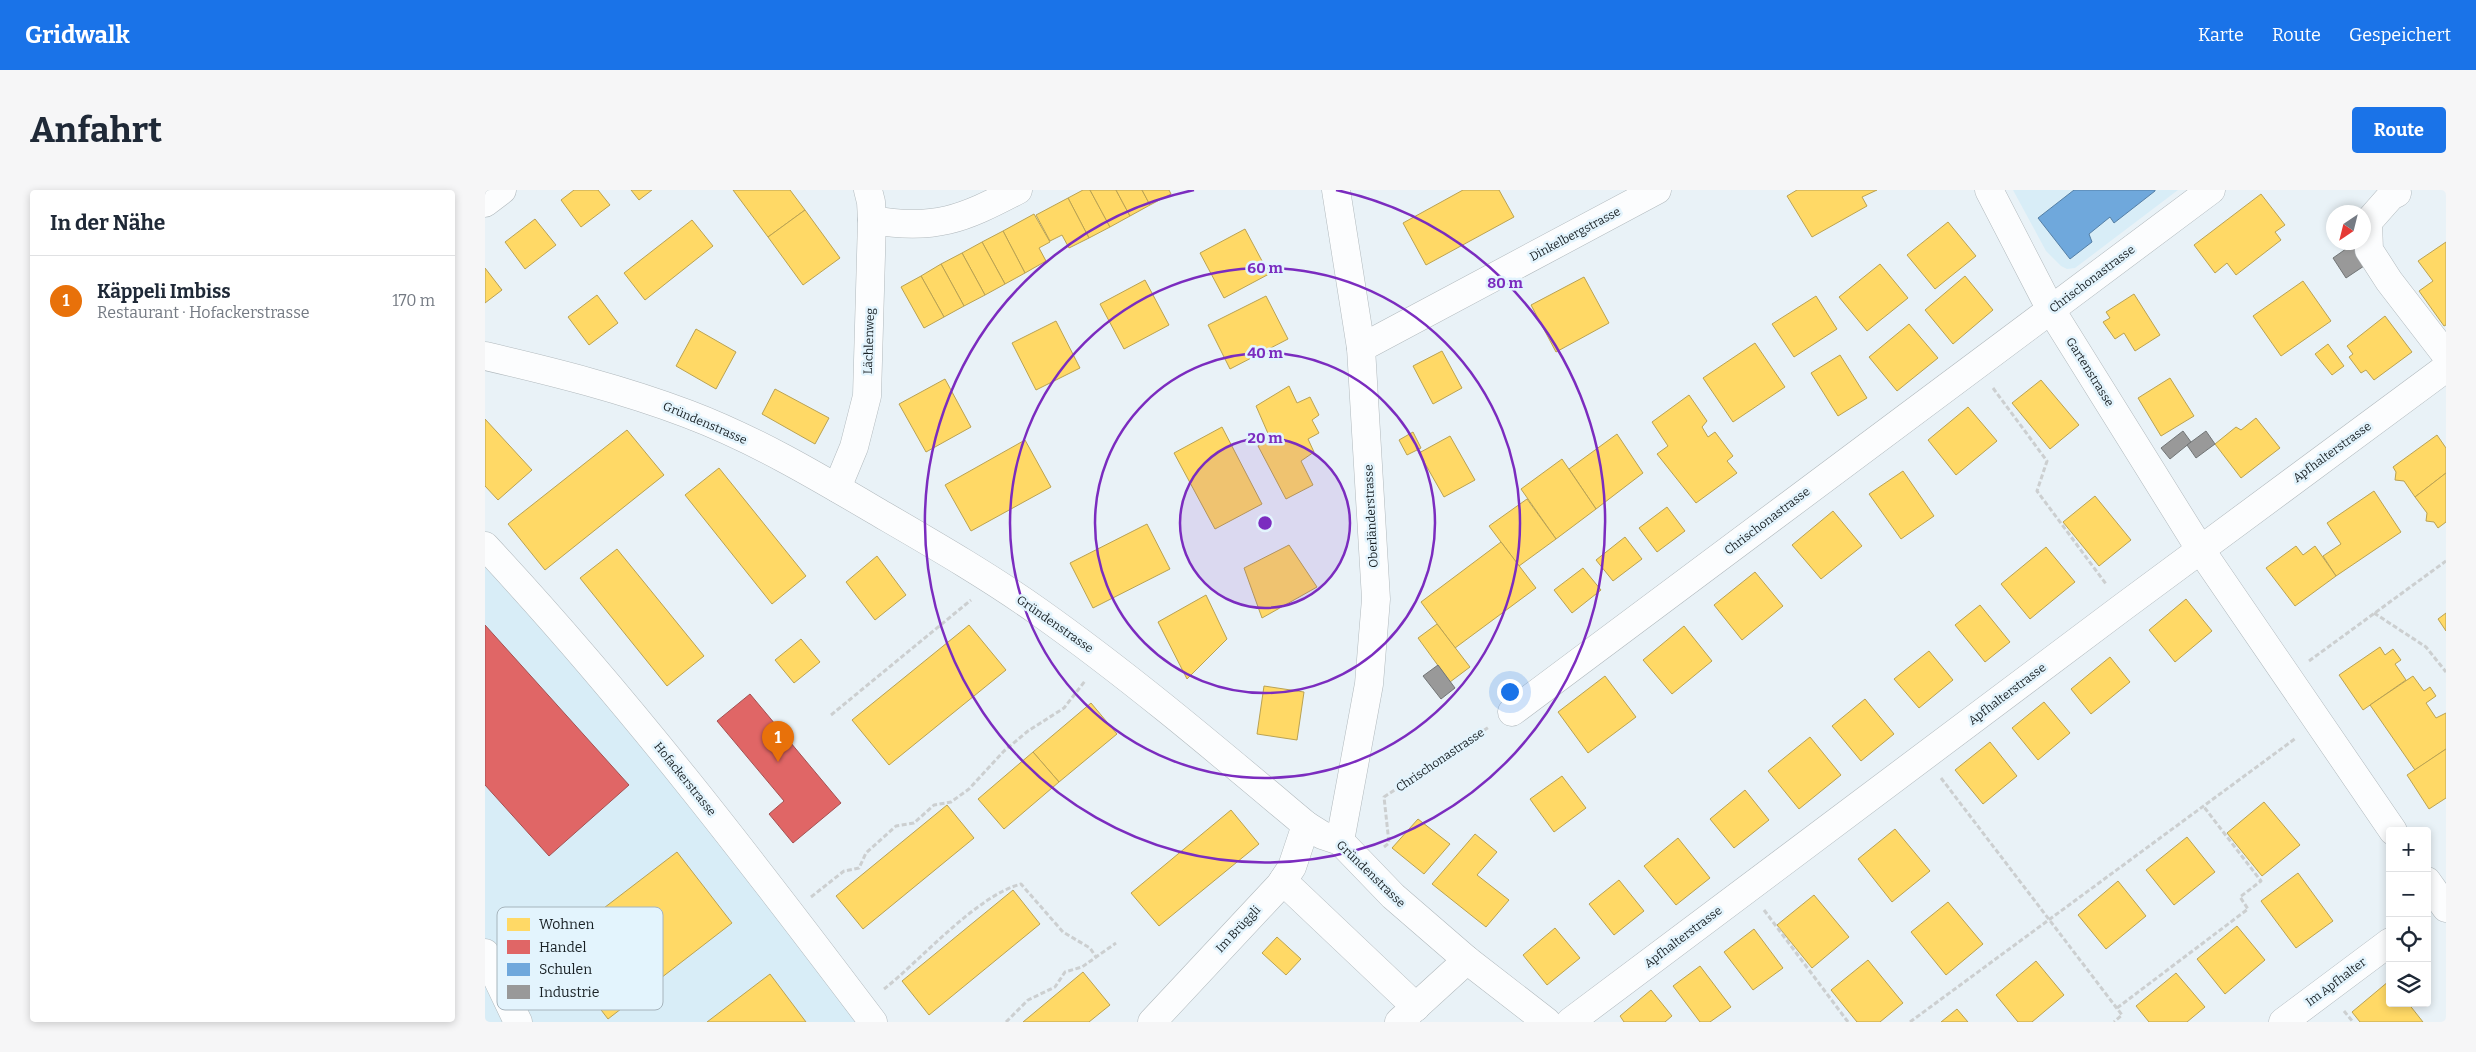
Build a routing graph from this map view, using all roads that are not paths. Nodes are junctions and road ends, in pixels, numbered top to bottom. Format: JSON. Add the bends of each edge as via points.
{"nodes":[{"id":1,"x":502,"y":190,"type":"edge"},
{"id":2,"x":868,"y":190,"type":"edge"},
{"id":3,"x":1018,"y":190,"type":"edge"},
{"id":4,"x":1336,"y":190,"type":"edge"},
{"id":5,"x":1657,"y":190,"type":"edge"},
{"id":6,"x":1989,"y":190,"type":"edge"},
{"id":7,"x":2211,"y":190,"type":"edge"},
{"id":8,"x":2397,"y":193,"type":"dead end"},
{"id":9,"x":485,"y":203,"type":"edge"},
{"id":10,"x":872,"y":220,"type":"junction"},
{"id":11,"x":2051,"y":310,"type":"junction"},
{"id":12,"x":1361,"y":348,"type":"junction"},
{"id":13,"x":485,"y":356,"type":"edge"},
{"id":14,"x":2446,"y":356,"type":"edge"},
{"id":15,"x":2446,"y":368,"type":"edge"},
{"id":16,"x":837,"y":488,"type":"junction"},
{"id":17,"x":485,"y":546,"type":"edge"},
{"id":18,"x":2200,"y":549,"type":"junction"},
{"id":19,"x":1511,"y":712,"type":"road end"},
{"id":20,"x":1306,"y":825,"type":"junction"},
{"id":21,"x":2390,"y":827,"type":"edge"},
{"id":22,"x":1340,"y":841,"type":"junction"},
{"id":23,"x":1283,"y":880,"type":"junction"},
{"id":24,"x":2386,"y":945,"type":"edge"},
{"id":25,"x":485,"y":953,"type":"edge"},
{"id":26,"x":1467,"y":960,"type":"junction"},
{"id":27,"x":497,"y":977,"type":"edge"},
{"id":28,"x":513,"y":1010,"type":"edge"},
{"id":29,"x":868,"y":1014,"type":"edge"},
{"id":30,"x":1407,"y":1014,"type":"edge"},
{"id":31,"x":519,"y":1022,"type":"edge"},
{"id":32,"x":1152,"y":1022,"type":"edge"},
{"id":33,"x":1547,"y":1022,"type":"edge"},
{"id":34,"x":1570,"y":1022,"type":"edge"},
{"id":35,"x":2283,"y":1022,"type":"edge"}],
"edges":[{"from":1,"to":9,"type":"street"},
{"from":2,"to":10,"type":"street","name":"Lächlenweg"},
{"from":3,"to":10,"type":"street","via":[[960,217],[931,225],[901,225]]},
{"from":4,"to":12,"type":"street","name":"Oberländerstrasse"},
{"from":5,"to":12,"type":"street","name":"Dinkelbergstrasse"},
{"from":6,"to":11,"type":"street","name":"Gartenstrasse"},
{"from":7,"to":11,"type":"street","name":"Chrischonastrasse"},
{"from":8,"to":14,"type":"street","via":[[2368,222],[2369,250]]},
{"from":10,"to":16,"type":"street","name":"Lächlenweg","via":[[867,396],[854,447]]},
{"from":11,"to":18,"type":"street","name":"Gartenstrasse"},
{"from":11,"to":19,"type":"street","name":"Chrischonastrasse"},
{"from":12,"to":22,"type":"street","name":"Oberländerstrasse","via":[[1375,599],[1369,684]]},
{"from":13,"to":16,"type":"street","name":"Gründenstrasse","via":[[624,391],[690,415],[762,447]]},
{"from":15,"to":18,"type":"street","name":"Apfhalterstrasse"},
{"from":16,"to":20,"type":"street","name":"Gründenstrasse","via":[[1037,610],[1187,725]]},
{"from":17,"to":29,"type":"street","name":"Hofackerstrasse","via":[[644,729]]},
{"from":18,"to":21,"type":"street","name":"Gartenstrasse"},
{"from":18,"to":34,"type":"street","name":"Apfhalterstrasse"},
{"from":20,"to":22,"type":"street","name":"Gründenstrasse"},
{"from":20,"to":23,"type":"street","name":"Im Brüggli","via":[[1293,867]]},
{"from":22,"to":26,"type":"street","name":"Gründenstrasse","via":[[1393,896]]},
{"from":23,"to":30,"type":"street"},
{"from":23,"to":32,"type":"street","name":"Im Brüggli"},
{"from":24,"to":35,"type":"street","name":"Im Apfhalter"},
{"from":25,"to":27,"type":"street"},
{"from":26,"to":30,"type":"street"},
{"from":26,"to":33,"type":"street","name":"Gründenstrasse"},
{"from":28,"to":31,"type":"street"}]}
